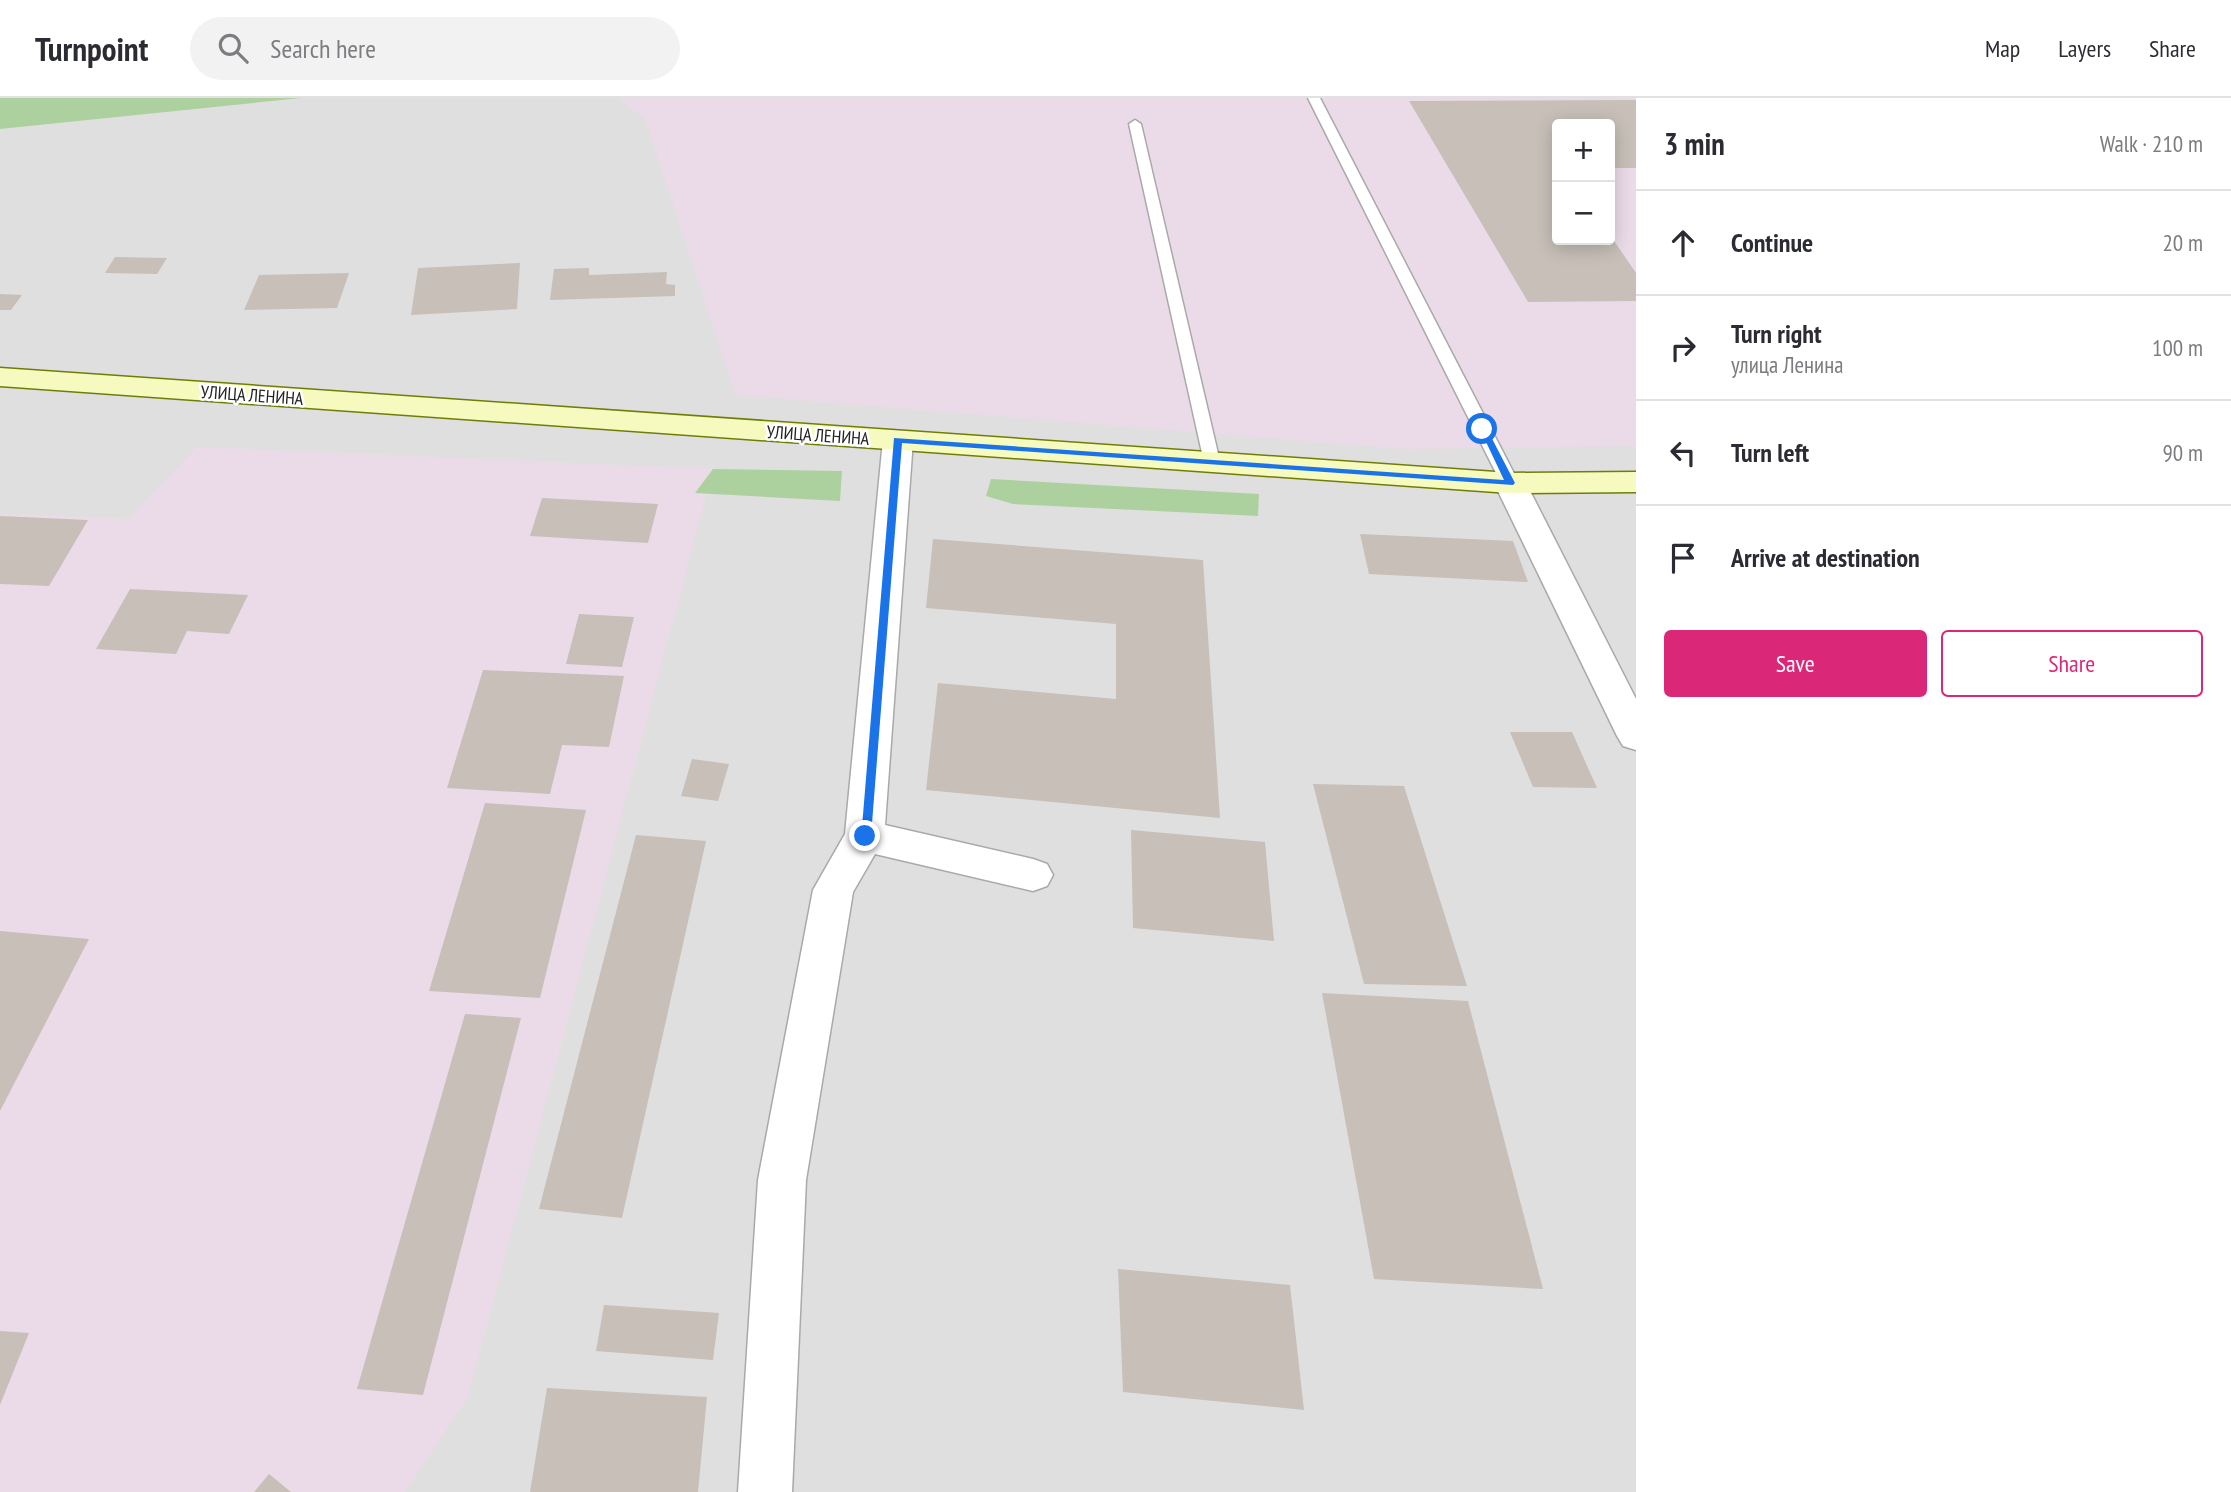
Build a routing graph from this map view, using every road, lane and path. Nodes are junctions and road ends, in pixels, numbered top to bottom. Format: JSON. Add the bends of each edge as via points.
{"nodes":[{"id":1,"x":1314,"y":98,"type":"edge"},
{"id":2,"x":1135,"y":124,"type":"dead end"},
{"id":3,"x":0,"y":377,"type":"edge"},
{"id":4,"x":898,"y":440,"type":"junction"},
{"id":5,"x":1212,"y":463,"type":"junction"},
{"id":6,"x":1636,"y":482,"type":"edge"},
{"id":7,"x":1510,"y":483,"type":"junction"},
{"id":8,"x":1636,"y":736,"type":"edge"},
{"id":9,"x":865,"y":836,"type":"junction"},
{"id":10,"x":1032,"y":875,"type":"dead end"},
{"id":11,"x":765,"y":1492,"type":"edge"}],
"edges":[{"from":1,"to":7,"type":"lane"},
{"from":2,"to":5,"type":"lane"},
{"from":3,"to":4,"type":"street","name":"УЛИЦА ЛЕНИНА"},
{"from":4,"to":5,"type":"street","name":"УЛИЦА ЛЕНИНА"},
{"from":4,"to":9,"type":"street"},
{"from":5,"to":7,"type":"street","name":"УЛИЦА ЛЕНИНА"},
{"from":6,"to":7,"type":"street","name":"УЛИЦА ЛЕНИНА"},
{"from":7,"to":8,"type":"street"},
{"from":9,"to":10,"type":"street"},
{"from":9,"to":11,"type":"street","via":[[833,890],[782,1180]]}]}
